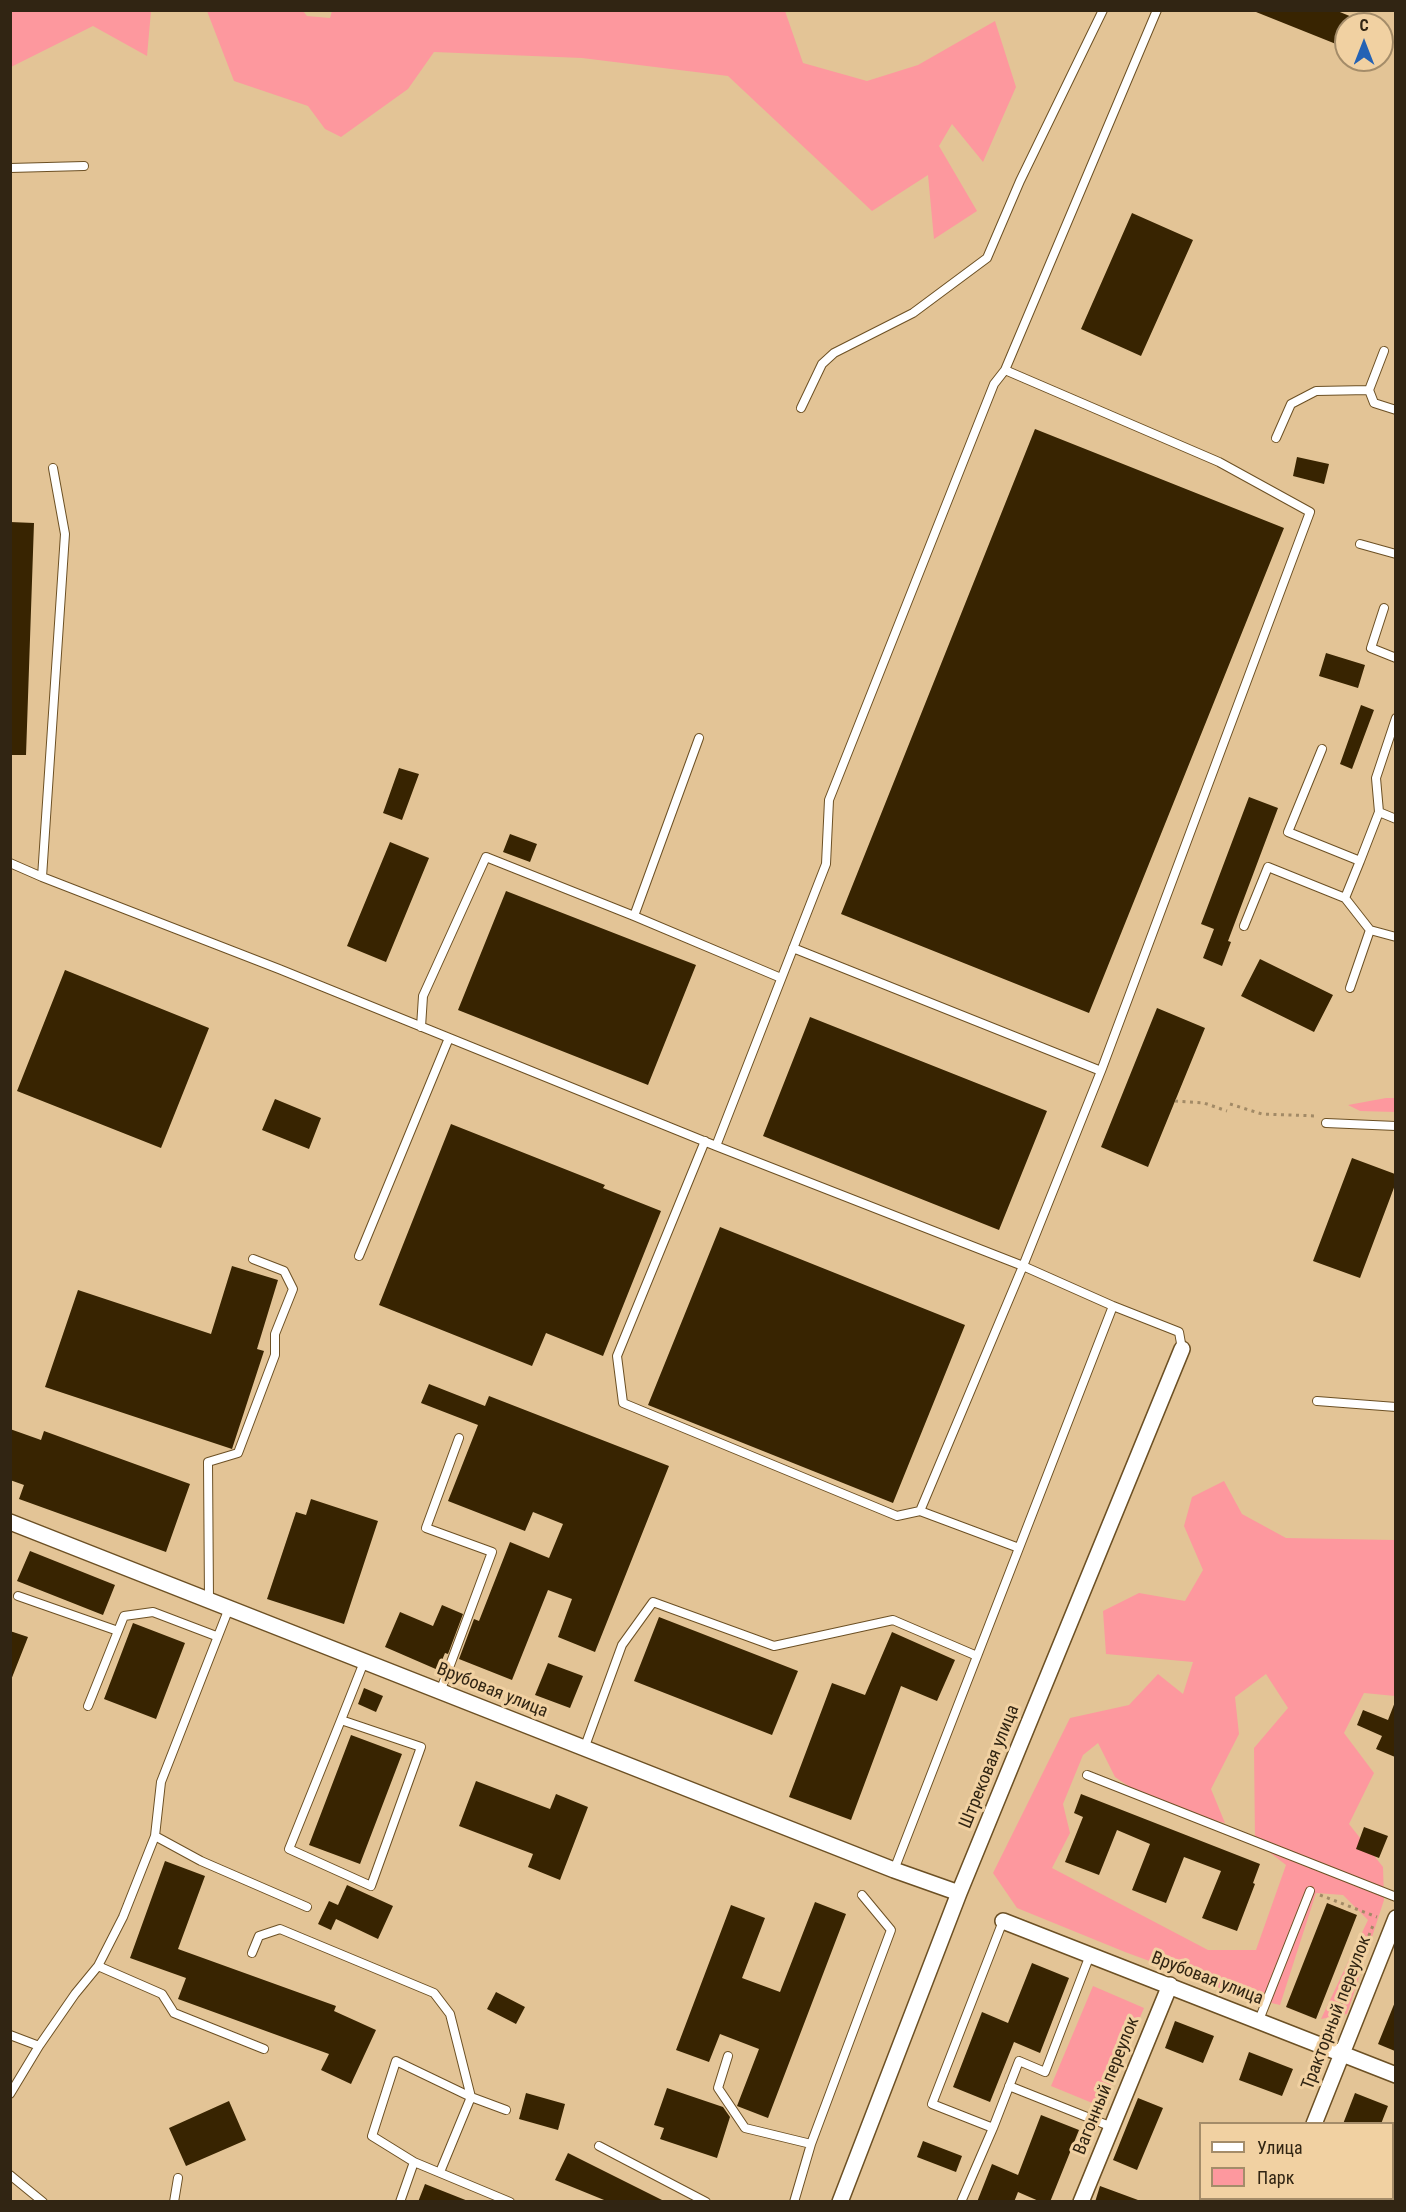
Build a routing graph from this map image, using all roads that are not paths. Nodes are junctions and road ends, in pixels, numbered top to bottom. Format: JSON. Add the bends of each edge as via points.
{"nodes":[{"id":1,"x":1103,"y":10,"type":"edge"},
{"id":2,"x":1157,"y":10,"type":"edge"},
{"id":3,"x":84,"y":166,"type":"dead end"},
{"id":4,"x":10,"y":168,"type":"edge"},
{"id":5,"x":1384,"y":351,"type":"dead end"},
{"id":6,"x":1005,"y":370,"type":"junction"},
{"id":7,"x":1369,"y":390,"type":"junction"},
{"id":8,"x":801,"y":408,"type":"dead end"},
{"id":9,"x":1395,"y":410,"type":"edge"},
{"id":10,"x":1276,"y":438,"type":"dead end"},
{"id":11,"x":53,"y":468,"type":"dead end"},
{"id":12,"x":1360,"y":544,"type":"dead end"},
{"id":13,"x":1395,"y":555,"type":"edge"},
{"id":14,"x":1384,"y":608,"type":"dead end"},
{"id":15,"x":1395,"y":658,"type":"edge"},
{"id":16,"x":1395,"y":718,"type":"edge"},
{"id":17,"x":699,"y":738,"type":"dead end"},
{"id":18,"x":1322,"y":749,"type":"dead end"},
{"id":19,"x":1379,"y":812,"type":"junction"},
{"id":20,"x":1395,"y":819,"type":"edge"},
{"id":21,"x":1360,"y":861,"type":"junction"},
{"id":22,"x":10,"y":863,"type":"edge"},
{"id":23,"x":42,"y":877,"type":"junction"},
{"id":24,"x":1345,"y":898,"type":"junction"},
{"id":25,"x":634,"y":916,"type":"junction"},
{"id":26,"x":1244,"y":926,"type":"dead end"},
{"id":27,"x":1370,"y":930,"type":"junction"},
{"id":28,"x":1395,"y":937,"type":"edge"},
{"id":29,"x":793,"y":948,"type":"junction"},
{"id":30,"x":781,"y":978,"type":"junction"},
{"id":31,"x":1350,"y":988,"type":"dead end"},
{"id":32,"x":422,"y":1028,"type":"junction"},
{"id":33,"x":449,"y":1038,"type":"junction"},
{"id":34,"x":1101,"y":1071,"type":"junction"},
{"id":35,"x":1326,"y":1123,"type":"dead end"},
{"id":36,"x":1395,"y":1126,"type":"edge"},
{"id":37,"x":705,"y":1141,"type":"junction"},
{"id":38,"x":716,"y":1146,"type":"junction"},
{"id":39,"x":360,"y":1256,"type":"dead end"},
{"id":40,"x":253,"y":1259,"type":"dead end"},
{"id":41,"x":1023,"y":1266,"type":"junction"},
{"id":42,"x":1113,"y":1306,"type":"junction"},
{"id":43,"x":1182,"y":1349,"type":"joint"},
{"id":44,"x":1317,"y":1401,"type":"dead end"},
{"id":45,"x":1395,"y":1407,"type":"edge"},
{"id":46,"x":459,"y":1438,"type":"dead end"},
{"id":47,"x":920,"y":1511,"type":"junction"},
{"id":48,"x":10,"y":1522,"type":"edge"},
{"id":49,"x":1019,"y":1548,"type":"junction"},
{"id":50,"x":18,"y":1596,"type":"dead end"},
{"id":51,"x":209,"y":1600,"type":"junction"},
{"id":52,"x":229,"y":1608,"type":"junction"},
{"id":53,"x":118,"y":1631,"type":"junction"},
{"id":54,"x":216,"y":1636,"type":"junction"},
{"id":55,"x":977,"y":1656,"type":"junction"},
{"id":56,"x":364,"y":1662,"type":"junction"},
{"id":57,"x":440,"y":1692,"type":"junction"},
{"id":58,"x":88,"y":1706,"type":"dead end"},
{"id":59,"x":341,"y":1720,"type":"junction"},
{"id":60,"x":584,"y":1749,"type":"junction"},
{"id":61,"x":1087,"y":1775,"type":"dead end"},
{"id":62,"x":155,"y":1836,"type":"junction"},
{"id":63,"x":894,"y":1870,"type":"junction"},
{"id":64,"x":1310,"y":1891,"type":"road end"},
{"id":65,"x":959,"y":1893,"type":"junction"},
{"id":66,"x":862,"y":1895,"type":"dead end"},
{"id":67,"x":1395,"y":1897,"type":"edge"},
{"id":68,"x":307,"y":1907,"type":"dead end"},
{"id":69,"x":1395,"y":1918,"type":"edge"},
{"id":70,"x":1003,"y":1921,"type":"joint"},
{"id":71,"x":252,"y":1953,"type":"dead end"},
{"id":72,"x":1091,"y":1954,"type":"junction"},
{"id":73,"x":98,"y":1966,"type":"junction"},
{"id":74,"x":1170,"y":1985,"type":"junction"},
{"id":75,"x":1259,"y":2020,"type":"junction"},
{"id":76,"x":10,"y":2035,"type":"edge"},
{"id":77,"x":39,"y":2046,"type":"junction"},
{"id":78,"x":264,"y":2049,"type":"dead end"},
{"id":79,"x":1342,"y":2055,"type":"junction"},
{"id":80,"x":728,"y":2056,"type":"dead end"},
{"id":81,"x":1395,"y":2075,"type":"edge"},
{"id":82,"x":1009,"y":2086,"type":"junction"},
{"id":83,"x":10,"y":2094,"type":"edge"},
{"id":84,"x":471,"y":2097,"type":"junction"},
{"id":85,"x":506,"y":2110,"type":"dead end"},
{"id":86,"x":1315,"y":2122,"type":"edge"},
{"id":87,"x":1112,"y":2127,"type":"junction"},
{"id":88,"x":993,"y":2128,"type":"junction"},
{"id":89,"x":811,"y":2145,"type":"junction"},
{"id":90,"x":599,"y":2146,"type":"dead end"},
{"id":91,"x":414,"y":2162,"type":"junction"},
{"id":92,"x":440,"y":2172,"type":"junction"},
{"id":93,"x":10,"y":2175,"type":"edge"},
{"id":94,"x":178,"y":2178,"type":"dead end"},
{"id":95,"x":43,"y":2202,"type":"edge"},
{"id":96,"x":174,"y":2202,"type":"edge"},
{"id":97,"x":400,"y":2202,"type":"edge"},
{"id":98,"x":510,"y":2202,"type":"edge"},
{"id":99,"x":706,"y":2202,"type":"edge"},
{"id":100,"x":794,"y":2202,"type":"edge"},
{"id":101,"x":840,"y":2202,"type":"edge"},
{"id":102,"x":961,"y":2202,"type":"edge"},
{"id":103,"x":1081,"y":2202,"type":"edge"}],
"edges":[{"from":1,"to":8,"type":"lane","via":[[987,258],[913,313],[834,352],[822,364]]},
{"from":2,"to":6,"type":"lane"},
{"from":3,"to":4,"type":"lane"},
{"from":5,"to":7,"type":"lane"},
{"from":6,"to":29,"type":"lane","via":[[994,384],[829,800],[826,864]]},
{"from":6,"to":34,"type":"lane","via":[[1219,462],[1310,512]]},
{"from":7,"to":9,"type":"lane","via":[[1374,403]]},
{"from":7,"to":10,"type":"lane","via":[[1316,391],[1291,404]]},
{"from":11,"to":23,"type":"lane","via":[[65,534]]},
{"from":12,"to":13,"type":"lane"},
{"from":14,"to":15,"type":"lane","via":[[1371,648]]},
{"from":16,"to":19,"type":"lane","via":[[1376,778]]},
{"from":17,"to":25,"type":"lane"},
{"from":18,"to":21,"type":"lane","via":[[1288,832]]},
{"from":19,"to":20,"type":"lane"},
{"from":19,"to":21,"type":"lane"},
{"from":21,"to":24,"type":"lane"},
{"from":22,"to":23,"type":"lane"},
{"from":23,"to":32,"type":"lane"},
{"from":24,"to":26,"type":"lane","via":[[1268,867]]},
{"from":24,"to":27,"type":"lane"},
{"from":25,"to":30,"type":"lane"},
{"from":25,"to":32,"type":"lane","via":[[486,857],[423,996]]},
{"from":27,"to":28,"type":"lane"},
{"from":27,"to":31,"type":"lane"},
{"from":29,"to":30,"type":"lane"},
{"from":29,"to":34,"type":"lane"},
{"from":30,"to":38,"type":"lane"},
{"from":32,"to":33,"type":"lane"},
{"from":33,"to":37,"type":"lane"},
{"from":33,"to":39,"type":"lane"},
{"from":34,"to":41,"type":"lane"},
{"from":35,"to":36,"type":"lane"},
{"from":37,"to":38,"type":"lane"},
{"from":37,"to":47,"type":"lane","via":[[617,1356],[623,1403],[897,1516]]},
{"from":38,"to":41,"type":"lane"},
{"from":40,"to":51,"type":"lane","via":[[284,1271],[293,1289],[238,1453],[208,1462]]},
{"from":41,"to":42,"type":"lane"},
{"from":41,"to":47,"type":"lane"},
{"from":42,"to":43,"type":"lane","via":[[1179,1332]]},
{"from":42,"to":49,"type":"lane"},
{"from":43,"to":65,"type":"street","name":"Штрековая улица"},
{"from":44,"to":45,"type":"lane"},
{"from":46,"to":57,"type":"lane","via":[[426,1528],[492,1552]]},
{"from":47,"to":49,"type":"lane"},
{"from":48,"to":51,"type":"street","name":"Врубовая улица"},
{"from":49,"to":55,"type":"lane"},
{"from":50,"to":53,"type":"lane"},
{"from":51,"to":52,"type":"street","name":"Врубовая улица"},
{"from":52,"to":54,"type":"lane"},
{"from":52,"to":56,"type":"street","name":"Врубовая улица"},
{"from":53,"to":54,"type":"lane","via":[[124,1616],[153,1612]]},
{"from":53,"to":58,"type":"lane"},
{"from":54,"to":62,"type":"lane","via":[[161,1782]]},
{"from":55,"to":60,"type":"lane","via":[[893,1620],[774,1646],[653,1602],[622,1645]]},
{"from":55,"to":63,"type":"lane"},
{"from":56,"to":57,"type":"street","name":"Врубовая улица"},
{"from":56,"to":59,"type":"lane"},
{"from":57,"to":60,"type":"street","name":"Врубовая улица"},
{"from":59,"to":59,"type":"lane","via":[[422,1747],[371,1886],[289,1849]]},
{"from":60,"to":63,"type":"street","name":"Врубовая улица"},
{"from":61,"to":67,"type":"lane"},
{"from":62,"to":68,"type":"lane","via":[[201,1861]]},
{"from":62,"to":73,"type":"lane","via":[[123,1917]]},
{"from":63,"to":65,"type":"street","name":"Врубовая улица"},
{"from":64,"to":75,"type":"lane"},
{"from":65,"to":101,"type":"street","name":"Штрековая улица"},
{"from":66,"to":89,"type":"lane","via":[[891,1930]]},
{"from":69,"to":79,"type":"street","name":"Тракторный переулок"},
{"from":70,"to":72,"type":"street","name":"Врубовая улица"},
{"from":70,"to":88,"type":"lane","via":[[932,2104]]},
{"from":71,"to":84,"type":"lane","via":[[259,1936],[280,1929],[434,1993],[450,2014]]},
{"from":72,"to":74,"type":"street","name":"Врубовая улица"},
{"from":72,"to":82,"type":"lane","via":[[1045,2072],[1019,2061]]},
{"from":73,"to":77,"type":"lane"},
{"from":73,"to":78,"type":"lane","via":[[162,1994],[174,2013]]},
{"from":74,"to":75,"type":"street","name":"Врубовая улица"},
{"from":74,"to":87,"type":"street","name":"Вагонный переулок"},
{"from":75,"to":79,"type":"street","name":"Врубовая улица"},
{"from":76,"to":77,"type":"lane"},
{"from":77,"to":83,"type":"lane"},
{"from":79,"to":81,"type":"street","name":"Врубовая улица"},
{"from":79,"to":86,"type":"street","name":"Тракторный переулок"},
{"from":80,"to":89,"type":"lane","via":[[718,2088],[745,2127]]},
{"from":82,"to":87,"type":"lane"},
{"from":82,"to":88,"type":"lane"},
{"from":84,"to":85,"type":"lane"},
{"from":84,"to":91,"type":"lane","via":[[396,2061],[372,2136]]},
{"from":84,"to":92,"type":"lane"},
{"from":87,"to":103,"type":"street","name":"Вагонный переулок"},
{"from":88,"to":102,"type":"lane"},
{"from":89,"to":100,"type":"lane"},
{"from":90,"to":99,"type":"lane"},
{"from":91,"to":92,"type":"lane"},
{"from":91,"to":97,"type":"lane"},
{"from":92,"to":98,"type":"lane"},
{"from":93,"to":95,"type":"lane"},
{"from":94,"to":96,"type":"lane"}]}
